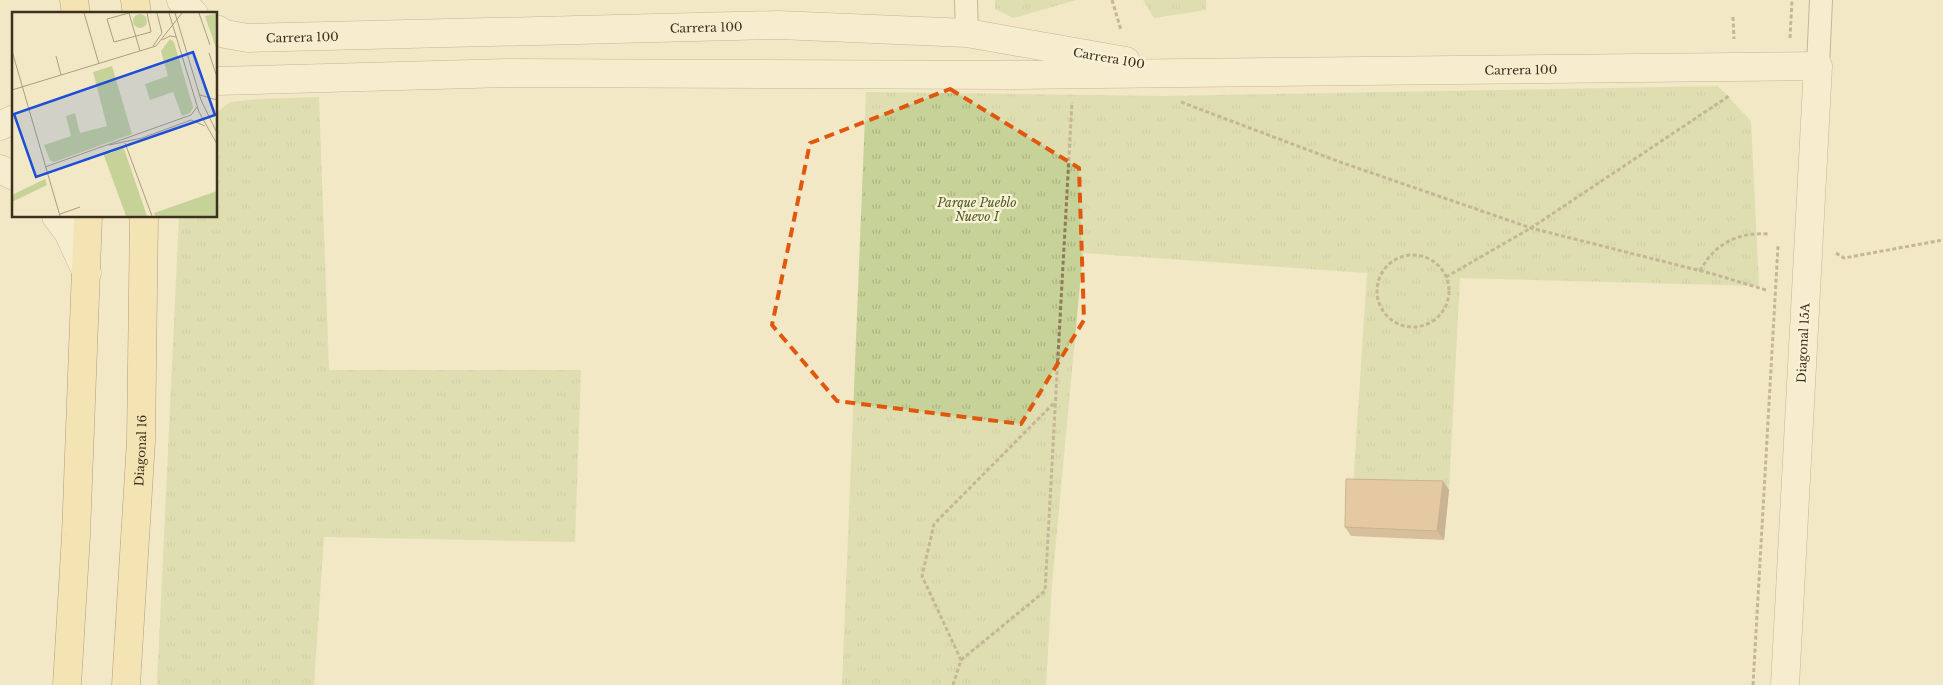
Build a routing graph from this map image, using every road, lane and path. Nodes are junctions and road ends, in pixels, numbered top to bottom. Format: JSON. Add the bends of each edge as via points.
{"nodes":[{"id":1,"x":181,"y":0,"type":"edge"},
{"id":2,"x":966,"y":0,"type":"edge"},
{"id":3,"x":1112,"y":0,"type":"edge"},
{"id":4,"x":1792,"y":0,"type":"edge"},
{"id":5,"x":1821,"y":0,"type":"edge"},
{"id":6,"x":192,"y":12,"type":"edge"},
{"id":7,"x":1733,"y":18,"type":"dead end"},
{"id":8,"x":218,"y":30,"type":"edge"},
{"id":9,"x":1121,"y":30,"type":"dead end"},
{"id":10,"x":507,"y":31,"type":"junction"},
{"id":11,"x":967,"y":33,"type":"junction"},
{"id":12,"x":1788,"y":66,"type":"junction"},
{"id":13,"x":1818,"y":66,"type":"junction"},
{"id":14,"x":1734,"y":67,"type":"junction"},
{"id":15,"x":508,"y":73,"type":"junction"},
{"id":16,"x":1194,"y":73,"type":"junction"},
{"id":17,"x":1074,"y":74,"type":"junction"},
{"id":18,"x":218,"y":81,"type":"edge"},
{"id":19,"x":1173,"y":99,"type":"dead end"},
{"id":20,"x":12,"y":120,"type":"edge"},
{"id":21,"x":0,"y":126,"type":"edge"},
{"id":22,"x":0,"y":169,"type":"edge"},
{"id":23,"x":12,"y":175,"type":"edge"},
{"id":24,"x":58,"y":218,"type":"edge"},
{"id":25,"x":88,"y":218,"type":"edge"},
{"id":26,"x":144,"y":218,"type":"edge"},
{"id":27,"x":1531,"y":228,"type":"junction"},
{"id":28,"x":1769,"y":234,"type":"dead end"},
{"id":29,"x":1778,"y":240,"type":"dead end"},
{"id":30,"x":1943,"y":240,"type":"edge"},
{"id":31,"x":1844,"y":258,"type":"dead end"},
{"id":32,"x":1700,"y":270,"type":"junction"},
{"id":33,"x":87,"y":273,"type":"junction"},
{"id":34,"x":1446,"y":277,"type":"junction"},
{"id":35,"x":1766,"y":290,"type":"dead end"},
{"id":36,"x":1056,"y":401,"type":"junction"},
{"id":37,"x":961,"y":660,"type":"junction"},
{"id":38,"x":67,"y":685,"type":"edge"},
{"id":39,"x":126,"y":685,"type":"edge"},
{"id":40,"x":953,"y":685,"type":"edge"},
{"id":41,"x":1753,"y":685,"type":"edge"},
{"id":42,"x":1785,"y":685,"type":"edge"}],
"edges":[{"from":1,"to":6,"type":"street"},
{"from":2,"to":11,"type":"street"},
{"from":3,"to":9,"type":"path"},
{"from":4,"to":12,"type":"path"},
{"from":5,"to":13,"type":"street","name":"Diagonal 15A"},
{"from":7,"to":14,"type":"path"},
{"from":8,"to":10,"type":"street","name":"Carrera 100","via":[[248,38]]},
{"from":10,"to":11,"type":"street","name":"Carrera 100","via":[[779,25]]},
{"from":10,"to":15,"type":"street"},
{"from":11,"to":16,"type":"street","name":"Carrera 100"},
{"from":12,"to":13,"type":"street","name":"Carrera 100"},
{"from":12,"to":14,"type":"street","name":"Carrera 100"},
{"from":13,"to":42,"type":"street","name":"Diagonal 15A"},
{"from":14,"to":16,"type":"street","name":"Carrera 100"},
{"from":14,"to":27,"type":"path","via":[[1736,92]]},
{"from":15,"to":17,"type":"street","name":"Carrera 100"},
{"from":15,"to":18,"type":"street","name":"Carrera 100"},
{"from":16,"to":17,"type":"street","name":"Carrera 100"},
{"from":17,"to":36,"type":"path"},
{"from":19,"to":27,"type":"path"},
{"from":20,"to":21,"type":"street"},
{"from":22,"to":23,"type":"street"},
{"from":24,"to":33,"type":"street","via":[[68,232]]},
{"from":25,"to":33,"type":"main road"},
{"from":26,"to":39,"type":"main road","name":"Diagonal 16","via":[[141,431]]},
{"from":27,"to":32,"type":"path"},
{"from":27,"to":34,"type":"path"},
{"from":28,"to":32,"type":"path","via":[[1745,234],[1724,242],[1707,257]]},
{"from":29,"to":41,"type":"path"},
{"from":30,"to":31,"type":"path"},
{"from":32,"to":35,"type":"path"},
{"from":33,"to":38,"type":"main road"},
{"from":34,"to":34,"type":"path","via":[[1448,299],[1436,318],[1426,324],[1404,326],[1389,317],[1379,304],[1377,286],[1384,268],[1404,255],[1429,258]]},
{"from":36,"to":37,"type":"path","via":[[1045,591]]},
{"from":36,"to":37,"type":"path","via":[[934,524],[922,576]]},
{"from":37,"to":40,"type":"path"}]}
